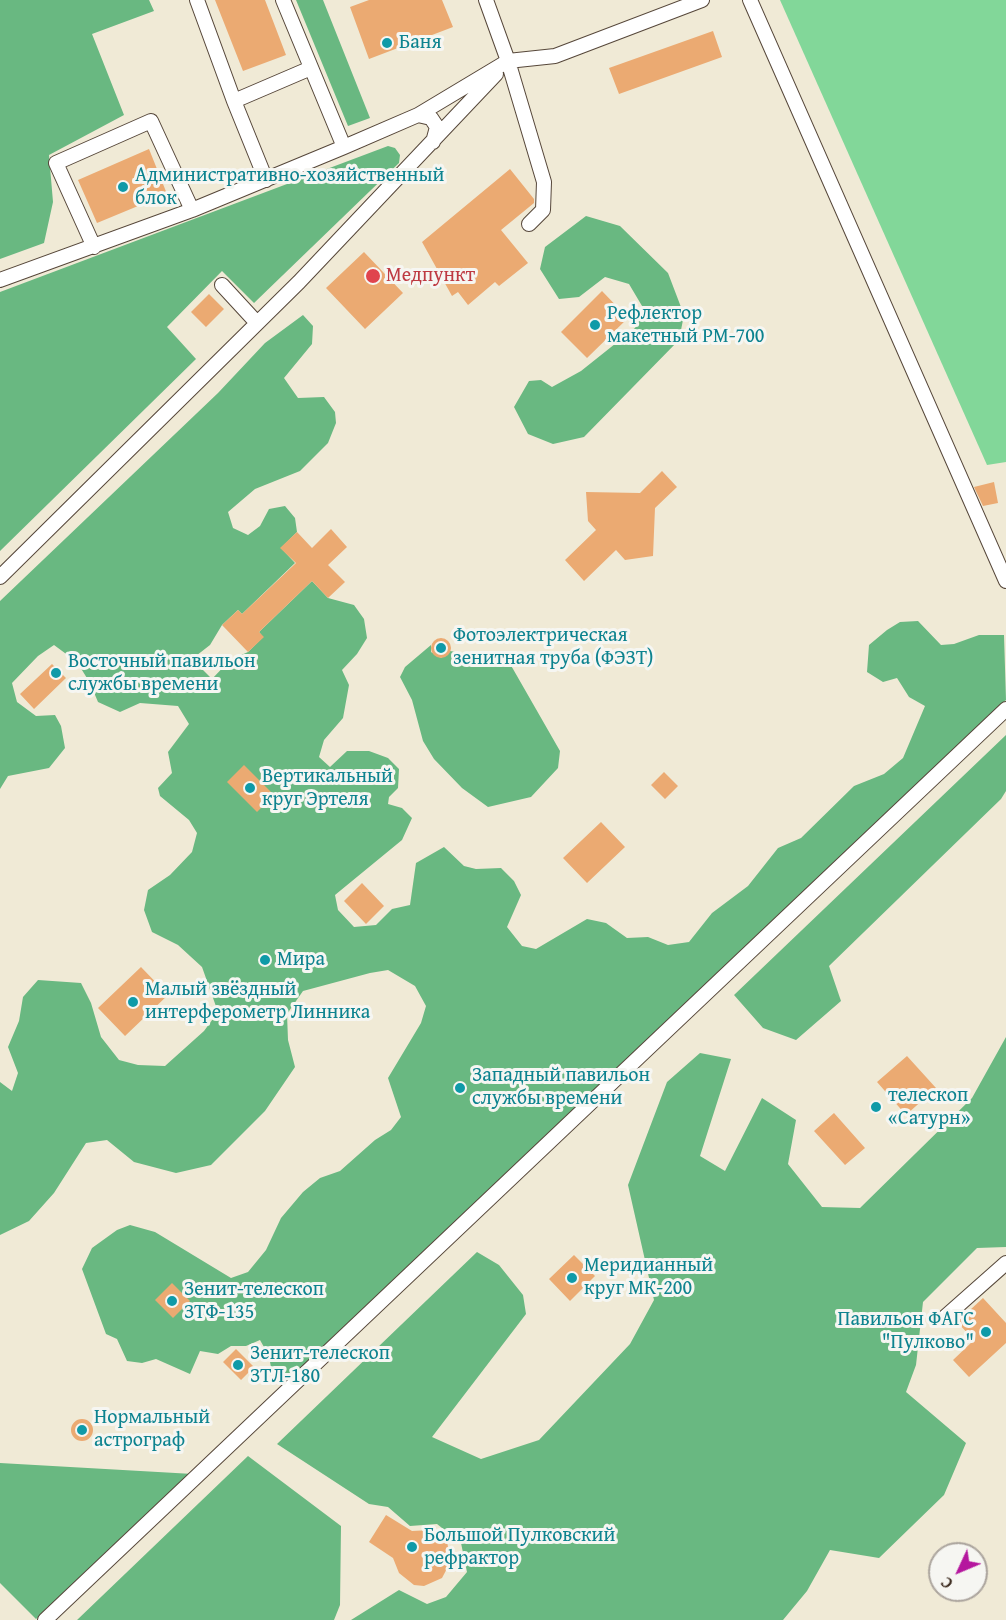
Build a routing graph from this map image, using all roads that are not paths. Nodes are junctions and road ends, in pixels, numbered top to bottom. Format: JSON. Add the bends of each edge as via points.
{"nodes":[{"id":1,"x":197,"y":0,"type":"edge"},
{"id":2,"x":283,"y":0,"type":"edge"},
{"id":3,"x":486,"y":0,"type":"edge"},
{"id":4,"x":702,"y":0,"type":"edge"},
{"id":5,"x":750,"y":0,"type":"edge"},
{"id":6,"x":508,"y":61,"type":"junction"},
{"id":7,"x":311,"y":68,"type":"junction"},
{"id":8,"x":234,"y":101,"type":"junction"},
{"id":9,"x":418,"y":115,"type":"junction"},
{"id":10,"x":433,"y":142,"type":"junction"},
{"id":11,"x":344,"y":147,"type":"junction"},
{"id":12,"x":266,"y":180,"type":"junction"},
{"id":13,"x":192,"y":210,"type":"junction"},
{"id":14,"x":529,"y":224,"type":"dead end"},
{"id":15,"x":94,"y":247,"type":"junction"},
{"id":16,"x":0,"y":280,"type":"edge"},
{"id":17,"x":222,"y":285,"type":"dead end"},
{"id":18,"x":257,"y":323,"type":"junction"},
{"id":19,"x":0,"y":577,"type":"edge"},
{"id":20,"x":1006,"y":581,"type":"edge"},
{"id":21,"x":1006,"y":709,"type":"edge"},
{"id":22,"x":1006,"y":1263,"type":"edge"},
{"id":23,"x":945,"y":1317,"type":"dead end"},
{"id":24,"x":45,"y":1620,"type":"edge"}],
"edges":[{"from":1,"to":8,"type":"lane"},
{"from":2,"to":7,"type":"lane"},
{"from":3,"to":6,"type":"lane"},
{"from":4,"to":6,"type":"lane","via":[[555,56]]},
{"from":5,"to":20,"type":"lane"},
{"from":6,"to":9,"type":"lane"},
{"from":6,"to":10,"type":"lane"},
{"from":6,"to":14,"type":"lane","via":[[544,182],[543,210]]},
{"from":7,"to":8,"type":"lane"},
{"from":7,"to":11,"type":"lane"},
{"from":8,"to":12,"type":"lane"},
{"from":9,"to":10,"type":"lane","via":[[431,118],[437,127]]},
{"from":9,"to":11,"type":"lane"},
{"from":10,"to":18,"type":"lane"},
{"from":11,"to":12,"type":"lane"},
{"from":12,"to":13,"type":"lane"},
{"from":13,"to":15,"type":"lane"},
{"from":13,"to":15,"type":"lane","via":[[151,120],[56,163]]},
{"from":15,"to":16,"type":"lane"},
{"from":17,"to":18,"type":"lane"},
{"from":18,"to":19,"type":"lane"},
{"from":21,"to":24,"type":"lane"},
{"from":22,"to":23,"type":"lane"}]}
